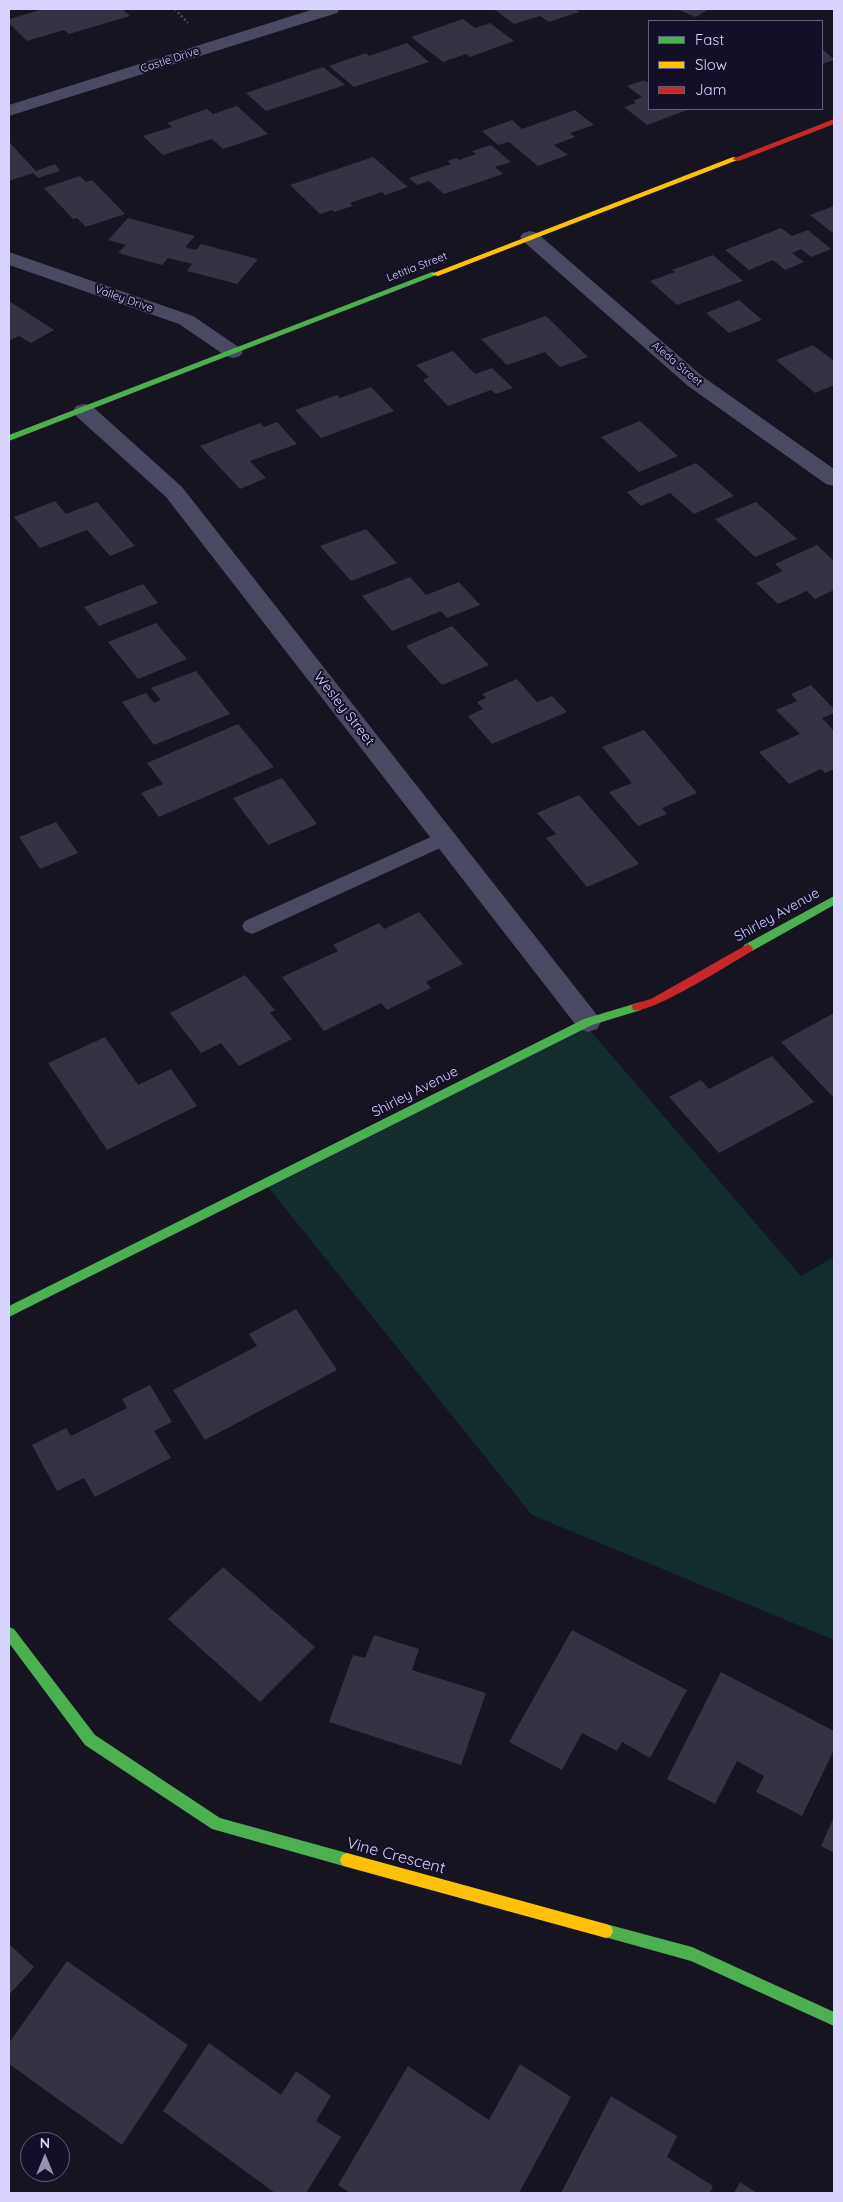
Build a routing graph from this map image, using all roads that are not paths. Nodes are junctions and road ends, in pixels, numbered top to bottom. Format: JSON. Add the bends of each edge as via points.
{"nodes":[{"id":1,"x":331,"y":9,"type":"edge"},
{"id":2,"x":9,"y":111,"type":"edge"},
{"id":3,"x":834,"y":121,"type":"edge"},
{"id":4,"x":530,"y":237,"type":"junction"},
{"id":5,"x":9,"y":258,"type":"edge"},
{"id":6,"x":233,"y":352,"type":"junction"},
{"id":7,"x":84,"y":411,"type":"junction"},
{"id":8,"x":9,"y":438,"type":"edge"},
{"id":9,"x":834,"y":479,"type":"edge"},
{"id":10,"x":444,"y":838,"type":"junction"},
{"id":11,"x":834,"y":900,"type":"edge"},
{"id":12,"x":252,"y":926,"type":"dead end"},
{"id":13,"x":588,"y":1022,"type":"junction"},
{"id":14,"x":9,"y":1312,"type":"edge"},
{"id":15,"x":9,"y":1633,"type":"edge"},
{"id":16,"x":834,"y":2019,"type":"edge"}],
"edges":[{"from":1,"to":2,"type":"street","name":"Castle Drive"},
{"from":3,"to":4,"type":"street","name":"Letitia Street"},
{"from":4,"to":6,"type":"street","name":"Letitia Street"},
{"from":4,"to":9,"type":"street","name":"Aleda Street","via":[[696,381]]},
{"from":5,"to":6,"type":"street","name":"Valley Drive","via":[[186,320]]},
{"from":6,"to":7,"type":"street","name":"Letitia Street"},
{"from":7,"to":8,"type":"street","name":"Letitia Street"},
{"from":7,"to":10,"type":"street","name":"Wesley Street","via":[[174,492]]},
{"from":10,"to":12,"type":"lane"},
{"from":10,"to":13,"type":"street","name":"Wesley Street"},
{"from":11,"to":13,"type":"street","name":"Shirley Avenue","via":[[654,1002]]},
{"from":13,"to":14,"type":"street","name":"Shirley Avenue"},
{"from":15,"to":16,"type":"street","name":"Vine Crescent","via":[[90,1740],[217,1824],[692,1954]]}]}
